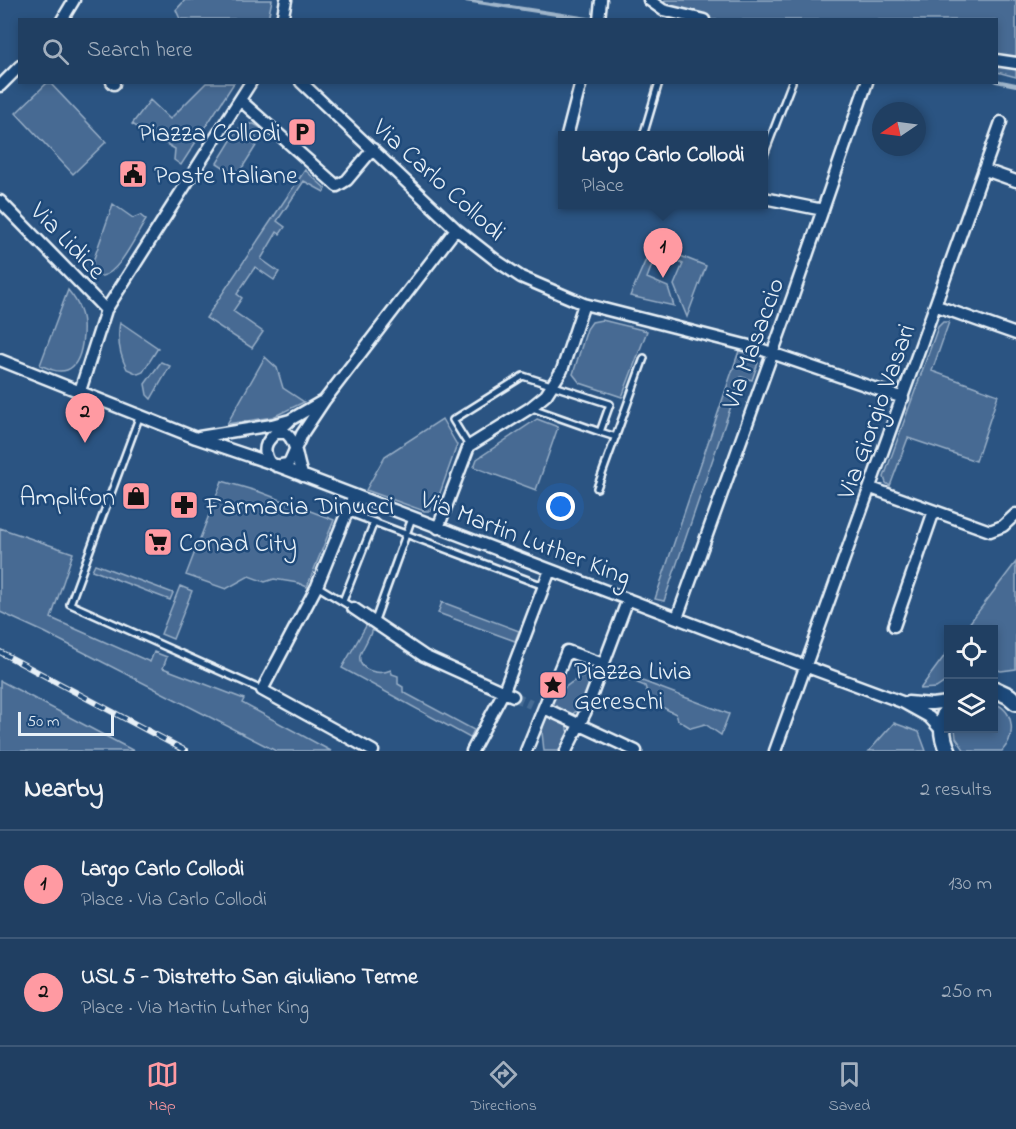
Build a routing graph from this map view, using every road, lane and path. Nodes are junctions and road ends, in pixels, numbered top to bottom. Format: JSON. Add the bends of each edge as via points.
{"nodes":[{"id":1,"x":74,"y":0,"type":"edge"},
{"id":2,"x":286,"y":0,"type":"edge"},
{"id":3,"x":649,"y":0,"type":"edge"},
{"id":4,"x":63,"y":18,"type":"edge"},
{"id":5,"x":282,"y":18,"type":"edge"},
{"id":6,"x":696,"y":18,"type":"edge"},
{"id":7,"x":998,"y":60,"type":"edge"},
{"id":8,"x":1016,"y":63,"type":"edge"},
{"id":9,"x":18,"y":68,"type":"edge"},
{"id":10,"x":250,"y":84,"type":"edge"},
{"id":11,"x":303,"y":84,"type":"edge"},
{"id":12,"x":580,"y":84,"type":"edge"},
{"id":13,"x":658,"y":84,"type":"edge"},
{"id":14,"x":791,"y":84,"type":"edge"},
{"id":15,"x":866,"y":84,"type":"edge"},
{"id":16,"x":0,"y":86,"type":"edge"},
{"id":17,"x":240,"y":100,"type":"junction"},
{"id":18,"x":1001,"y":122,"type":"dead end"},
{"id":19,"x":568,"y":131,"type":"edge"},
{"id":20,"x":644,"y":131,"type":"edge"},
{"id":21,"x":768,"y":145,"type":"edge"},
{"id":22,"x":373,"y":149,"type":"junction"},
{"id":23,"x":985,"y":170,"type":"junction"},
{"id":24,"x":1016,"y":181,"type":"edge"},
{"id":25,"x":768,"y":199,"type":"edge"},
{"id":26,"x":0,"y":201,"type":"edge"},
{"id":27,"x":823,"y":210,"type":"junction"},
{"id":28,"x":456,"y":229,"type":"junction"},
{"id":29,"x":584,"y":304,"type":"junction"},
{"id":30,"x":936,"y":306,"type":"junction"},
{"id":31,"x":106,"y":310,"type":"junction"},
{"id":32,"x":1016,"y":334,"type":"edge"},
{"id":33,"x":772,"y":352,"type":"junction"},
{"id":34,"x":644,"y":358,"type":"dead end"},
{"id":35,"x":0,"y":360,"type":"edge"},
{"id":36,"x":553,"y":384,"type":"junction"},
{"id":37,"x":80,"y":391,"type":"junction"},
{"id":38,"x":903,"y":398,"type":"junction"},
{"id":39,"x":324,"y":401,"type":"junction"},
{"id":40,"x":530,"y":408,"type":"junction"},
{"id":41,"x":140,"y":415,"type":"junction"},
{"id":42,"x":290,"y":420,"type":"junction"},
{"id":43,"x":600,"y":432,"type":"junction"},
{"id":44,"x":278,"y":433,"type":"junction"},
{"id":45,"x":616,"y":437,"type":"junction"},
{"id":46,"x":196,"y":438,"type":"junction"},
{"id":47,"x":469,"y":446,"type":"junction"},
{"id":48,"x":296,"y":450,"type":"junction"},
{"id":49,"x":273,"y":465,"type":"junction"},
{"id":50,"x":303,"y":476,"type":"junction"},
{"id":51,"x":597,"y":488,"type":"dead end"},
{"id":52,"x":871,"y":488,"type":"junction"},
{"id":53,"x":354,"y":495,"type":"junction"},
{"id":54,"x":934,"y":511,"type":"junction"},
{"id":55,"x":347,"y":512,"type":"junction"},
{"id":56,"x":1016,"y":514,"type":"edge"},
{"id":57,"x":412,"y":518,"type":"junction"},
{"id":58,"x":374,"y":522,"type":"junction"},
{"id":59,"x":438,"y":528,"type":"junction"},
{"id":60,"x":406,"y":534,"type":"junction"},
{"id":61,"x":550,"y":570,"type":"junction"},
{"id":62,"x":317,"y":586,"type":"junction"},
{"id":63,"x":544,"y":586,"type":"junction"},
{"id":64,"x":628,"y":600,"type":"junction"},
{"id":65,"x":343,"y":601,"type":"junction"},
{"id":66,"x":353,"y":608,"type":"joint"},
{"id":67,"x":677,"y":618,"type":"junction"},
{"id":68,"x":374,"y":623,"type":"junction"},
{"id":69,"x":894,"y":626,"type":"dead end"},
{"id":70,"x":603,"y":664,"type":"junction"},
{"id":71,"x":807,"y":667,"type":"junction"},
{"id":72,"x":1016,"y":687,"type":"edge"},
{"id":73,"x":261,"y":690,"type":"junction"},
{"id":74,"x":998,"y":690,"type":"edge"},
{"id":75,"x":998,"y":691,"type":"edge"},
{"id":76,"x":509,"y":693,"type":"junction"},
{"id":77,"x":902,"y":702,"type":"junction"},
{"id":78,"x":944,"y":702,"type":"edge"},
{"id":79,"x":1016,"y":702,"type":"edge"},
{"id":80,"x":544,"y":708,"type":"junction"},
{"id":81,"x":944,"y":718,"type":"edge"},
{"id":82,"x":579,"y":725,"type":"junction"},
{"id":83,"x":942,"y":731,"type":"junction"},
{"id":84,"x":373,"y":751,"type":"edge"},
{"id":85,"x":472,"y":751,"type":"edge"},
{"id":86,"x":526,"y":751,"type":"edge"},
{"id":87,"x":566,"y":751,"type":"edge"},
{"id":88,"x":636,"y":751,"type":"edge"},
{"id":89,"x":775,"y":751,"type":"edge"},
{"id":90,"x":948,"y":751,"type":"edge"}],
"edges":[{"from":1,"to":4,"type":"street"},
{"from":2,"to":5,"type":"street"},
{"from":3,"to":6,"type":"street","via":[[663,10]]},
{"from":7,"to":8,"type":"street"},
{"from":9,"to":16,"type":"street"},
{"from":10,"to":17,"type":"street"},
{"from":11,"to":22,"type":"street","name":"Via Carlo Collodi"},
{"from":12,"to":19,"type":"street"},
{"from":13,"to":20,"type":"lane"},
{"from":14,"to":21,"type":"lane"},
{"from":15,"to":27,"type":"street","name":"Via Masaccio"},
{"from":17,"to":22,"type":"street","via":[[338,186]]},
{"from":17,"to":31,"type":"street"},
{"from":18,"to":23,"type":"street","name":"Via Giorgio Vasari"},
{"from":22,"to":28,"type":"street","name":"Via Carlo Collodi"},
{"from":23,"to":24,"type":"street"},
{"from":23,"to":30,"type":"street","name":"Via Giorgio Vasari"},
{"from":25,"to":27,"type":"street"},
{"from":26,"to":31,"type":"street","name":"Via Lidice"},
{"from":27,"to":33,"type":"street","name":"Via Masaccio"},
{"from":28,"to":29,"type":"street","name":"Via Carlo Collodi","via":[[521,277]]},
{"from":28,"to":39,"type":"street"},
{"from":29,"to":33,"type":"street","name":"Via Carlo Collodi"},
{"from":29,"to":36,"type":"street","via":[[562,370]]},
{"from":30,"to":32,"type":"street"},
{"from":30,"to":38,"type":"street","name":"Via Giorgio Vasari"},
{"from":31,"to":37,"type":"street"},
{"from":33,"to":38,"type":"street","name":"Via Carlo Collodi"},
{"from":33,"to":67,"type":"street","name":"Via Masaccio"},
{"from":34,"to":45,"type":"lane"},
{"from":35,"to":37,"type":"street","name":"Via Martin Luther King"},
{"from":36,"to":40,"type":"street"},
{"from":36,"to":43,"type":"lane","via":[[610,404]]},
{"from":36,"to":47,"type":"lane","via":[[523,376],[453,420]]},
{"from":37,"to":41,"type":"street","name":"Via Martin Luther King"},
{"from":38,"to":52,"type":"street","name":"Via Giorgio Vasari"},
{"from":39,"to":42,"type":"street"},
{"from":39,"to":48,"type":"street"},
{"from":40,"to":43,"type":"lane"},
{"from":40,"to":47,"type":"street"},
{"from":41,"to":46,"type":"street","name":"Via Martin Luther King"},
{"from":41,"to":73,"type":"lane","via":[[70,604]]},
{"from":42,"to":44,"type":"street"},
{"from":42,"to":46,"type":"street"},
{"from":43,"to":45,"type":"lane"},
{"from":44,"to":48,"type":"street","via":[[289,435]]},
{"from":44,"to":49,"type":"street","via":[[265,446],[265,455]]},
{"from":45,"to":51,"type":"lane"},
{"from":46,"to":49,"type":"street","name":"Via Martin Luther King"},
{"from":47,"to":59,"type":"street"},
{"from":48,"to":49,"type":"street","via":[[287,464]]},
{"from":48,"to":50,"type":"street"},
{"from":49,"to":50,"type":"street","name":"Via Martin Luther King"},
{"from":50,"to":53,"type":"street","name":"Via Martin Luther King"},
{"from":52,"to":54,"type":"street"},
{"from":52,"to":71,"type":"street","name":"Via Giorgio Vasari"},
{"from":53,"to":55,"type":"street"},
{"from":53,"to":57,"type":"street","name":"Via Martin Luther King"},
{"from":54,"to":56,"type":"street","via":[[990,531]]},
{"from":54,"to":69,"type":"street"},
{"from":55,"to":58,"type":"lane"},
{"from":55,"to":62,"type":"street"},
{"from":57,"to":59,"type":"street","name":"Via Martin Luther King"},
{"from":57,"to":60,"type":"lane"},
{"from":58,"to":60,"type":"lane"},
{"from":58,"to":65,"type":"lane"},
{"from":59,"to":61,"type":"street","name":"Via Martin Luther King"},
{"from":60,"to":63,"type":"lane"},
{"from":60,"to":68,"type":"lane"},
{"from":61,"to":63,"type":"street"},
{"from":61,"to":64,"type":"street","name":"Via Martin Luther King"},
{"from":62,"to":65,"type":"lane"},
{"from":62,"to":73,"type":"street"},
{"from":63,"to":76,"type":"street"},
{"from":64,"to":67,"type":"street","name":"Via Martin Luther King"},
{"from":64,"to":70,"type":"street"},
{"from":65,"to":66,"type":"lane"},
{"from":66,"to":68,"type":"street"},
{"from":67,"to":71,"type":"street","name":"Via Martin Luther King"},
{"from":68,"to":76,"type":"street","via":[[424,656]]},
{"from":70,"to":80,"type":"street","via":[[567,651]]},
{"from":70,"to":82,"type":"street"},
{"from":71,"to":77,"type":"street","name":"Via Martin Luther King"},
{"from":71,"to":89,"type":"street","name":"Via Giorgio Vasari"},
{"from":72,"to":74,"type":"street"},
{"from":73,"to":84,"type":"street"},
{"from":75,"to":79,"type":"street"},
{"from":76,"to":85,"type":"street"},
{"from":77,"to":78,"type":"street"},
{"from":77,"to":83,"type":"street","via":[[929,717]]},
{"from":80,"to":82,"type":"street"},
{"from":80,"to":86,"type":"street"},
{"from":81,"to":83,"type":"street"},
{"from":82,"to":87,"type":"street"},
{"from":82,"to":88,"type":"street"},
{"from":83,"to":90,"type":"street"}]}
